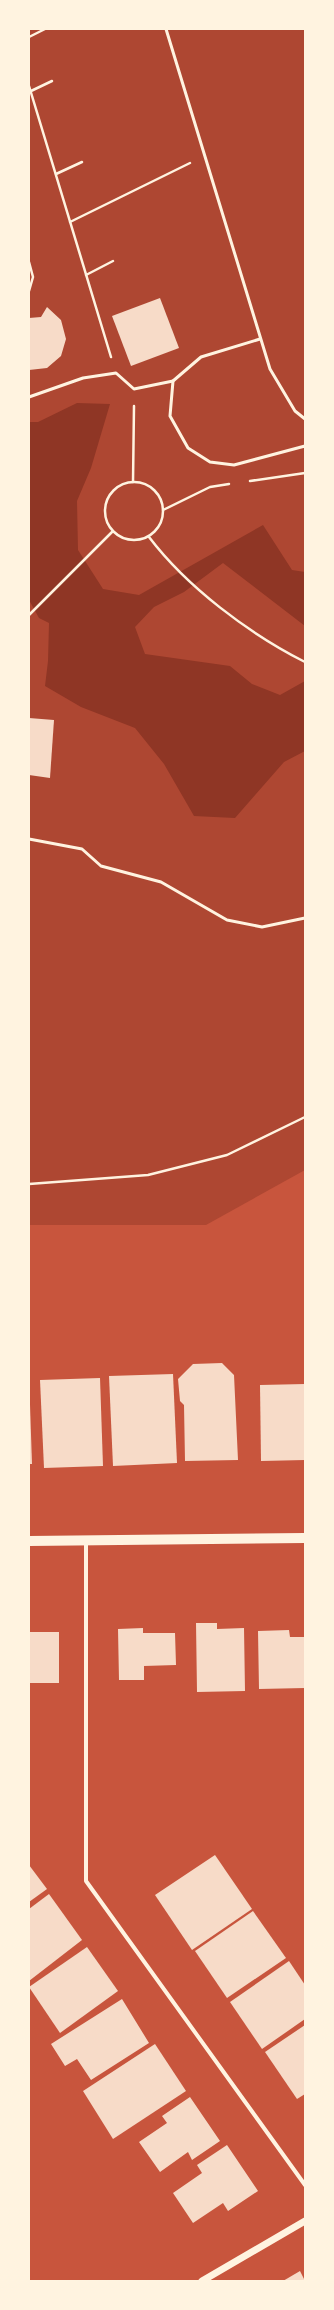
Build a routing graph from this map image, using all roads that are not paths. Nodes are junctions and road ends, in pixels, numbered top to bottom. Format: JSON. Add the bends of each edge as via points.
{"nodes":[{"id":1,"x":166,"y":29,"type":"edge"},
{"id":2,"x":260,"y":339,"type":"junction"},
{"id":3,"x":173,"y":381,"type":"junction"},
{"id":4,"x":29,"y":397,"type":"edge"},
{"id":5,"x":305,"y":419,"type":"edge"},
{"id":6,"x":305,"y":446,"type":"edge"},
{"id":7,"x":29,"y":839,"type":"edge"},
{"id":8,"x":305,"y":918,"type":"edge"},
{"id":9,"x":305,"y":1538,"type":"edge"},
{"id":10,"x":86,"y":1540,"type":"junction"},
{"id":11,"x":29,"y":1541,"type":"edge"},
{"id":12,"x":305,"y":2185,"type":"edge"},
{"id":13,"x":305,"y":2221,"type":"edge"},
{"id":14,"x":202,"y":2281,"type":"edge"}],
"edges":[{"from":1,"to":2,"type":"lane"},
{"from":2,"to":3,"type":"lane","via":[[201,357]]},
{"from":2,"to":5,"type":"lane","via":[[270,369],[295,411]]},
{"from":3,"to":4,"type":"lane","via":[[134,388],[116,373],[83,378]]},
{"from":3,"to":6,"type":"lane","via":[[170,416],[188,448],[210,462],[234,465]]},
{"from":7,"to":8,"type":"lane","via":[[82,849],[102,866],[161,882],[227,920],[262,927]]},
{"from":9,"to":10,"type":"main road"},
{"from":10,"to":11,"type":"main road"},
{"from":10,"to":12,"type":"street","via":[[86,1881]]},
{"from":13,"to":14,"type":"street"}]}
